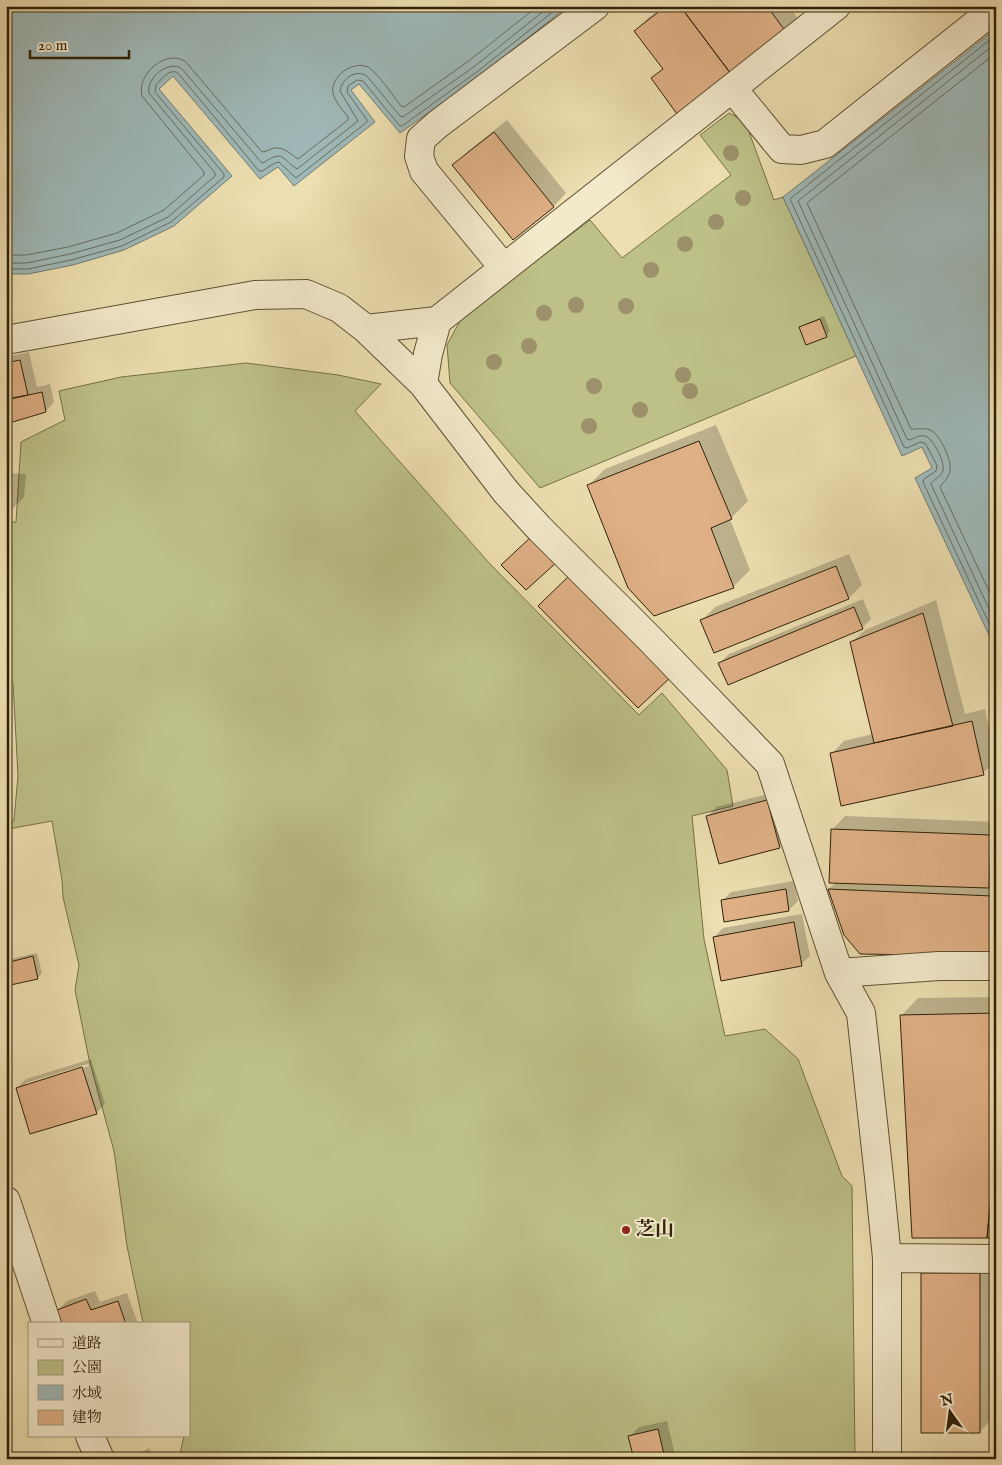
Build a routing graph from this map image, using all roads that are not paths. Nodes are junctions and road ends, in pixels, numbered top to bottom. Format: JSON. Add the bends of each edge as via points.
{"nodes":[{"id":1,"x":595,"y":6,"type":"edge"},
{"id":2,"x":836,"y":6,"type":"edge"},
{"id":3,"x":996,"y":8,"type":"edge"},
{"id":4,"x":732,"y":88,"type":"junction"},
{"id":5,"x":504,"y":268,"type":"junction"},
{"id":6,"x":437,"y":321,"type":"junction"},
{"id":7,"x":366,"y":328,"type":"junction"},
{"id":8,"x":6,"y":340,"type":"edge"},
{"id":9,"x":423,"y":384,"type":"junction"},
{"id":10,"x":996,"y":966,"type":"edge"},
{"id":11,"x":839,"y":973,"type":"junction"},
{"id":12,"x":6,"y":1201,"type":"edge"},
{"id":13,"x":886,"y":1258,"type":"junction"},
{"id":14,"x":996,"y":1259,"type":"edge"},
{"id":15,"x":46,"y":1322,"type":"edge"},
{"id":16,"x":91,"y":1438,"type":"edge"},
{"id":17,"x":100,"y":1459,"type":"edge"},
{"id":18,"x":886,"y":1459,"type":"edge"}],
"edges":[{"from":1,"to":5,"type":"street","via":[[421,139],[420,156],[424,171]]},
{"from":2,"to":4,"type":"street"},
{"from":3,"to":4,"type":"street","via":[[826,144],[802,150],[782,149]]},
{"from":4,"to":5,"type":"street"},
{"from":5,"to":6,"type":"street"},
{"from":6,"to":7,"type":"street"},
{"from":6,"to":9,"type":"street"},
{"from":7,"to":8,"type":"street","via":[[339,308],[306,294],[255,295]]},
{"from":7,"to":9,"type":"street"},
{"from":9,"to":11,"type":"street","via":[[512,499],[770,764]]},
{"from":10,"to":11,"type":"street","via":[[939,966]]},
{"from":11,"to":13,"type":"street","via":[[861,1013]]},
{"from":12,"to":15,"type":"street"},
{"from":13,"to":14,"type":"street"},
{"from":13,"to":18,"type":"street"},
{"from":16,"to":17,"type":"street"}]}
